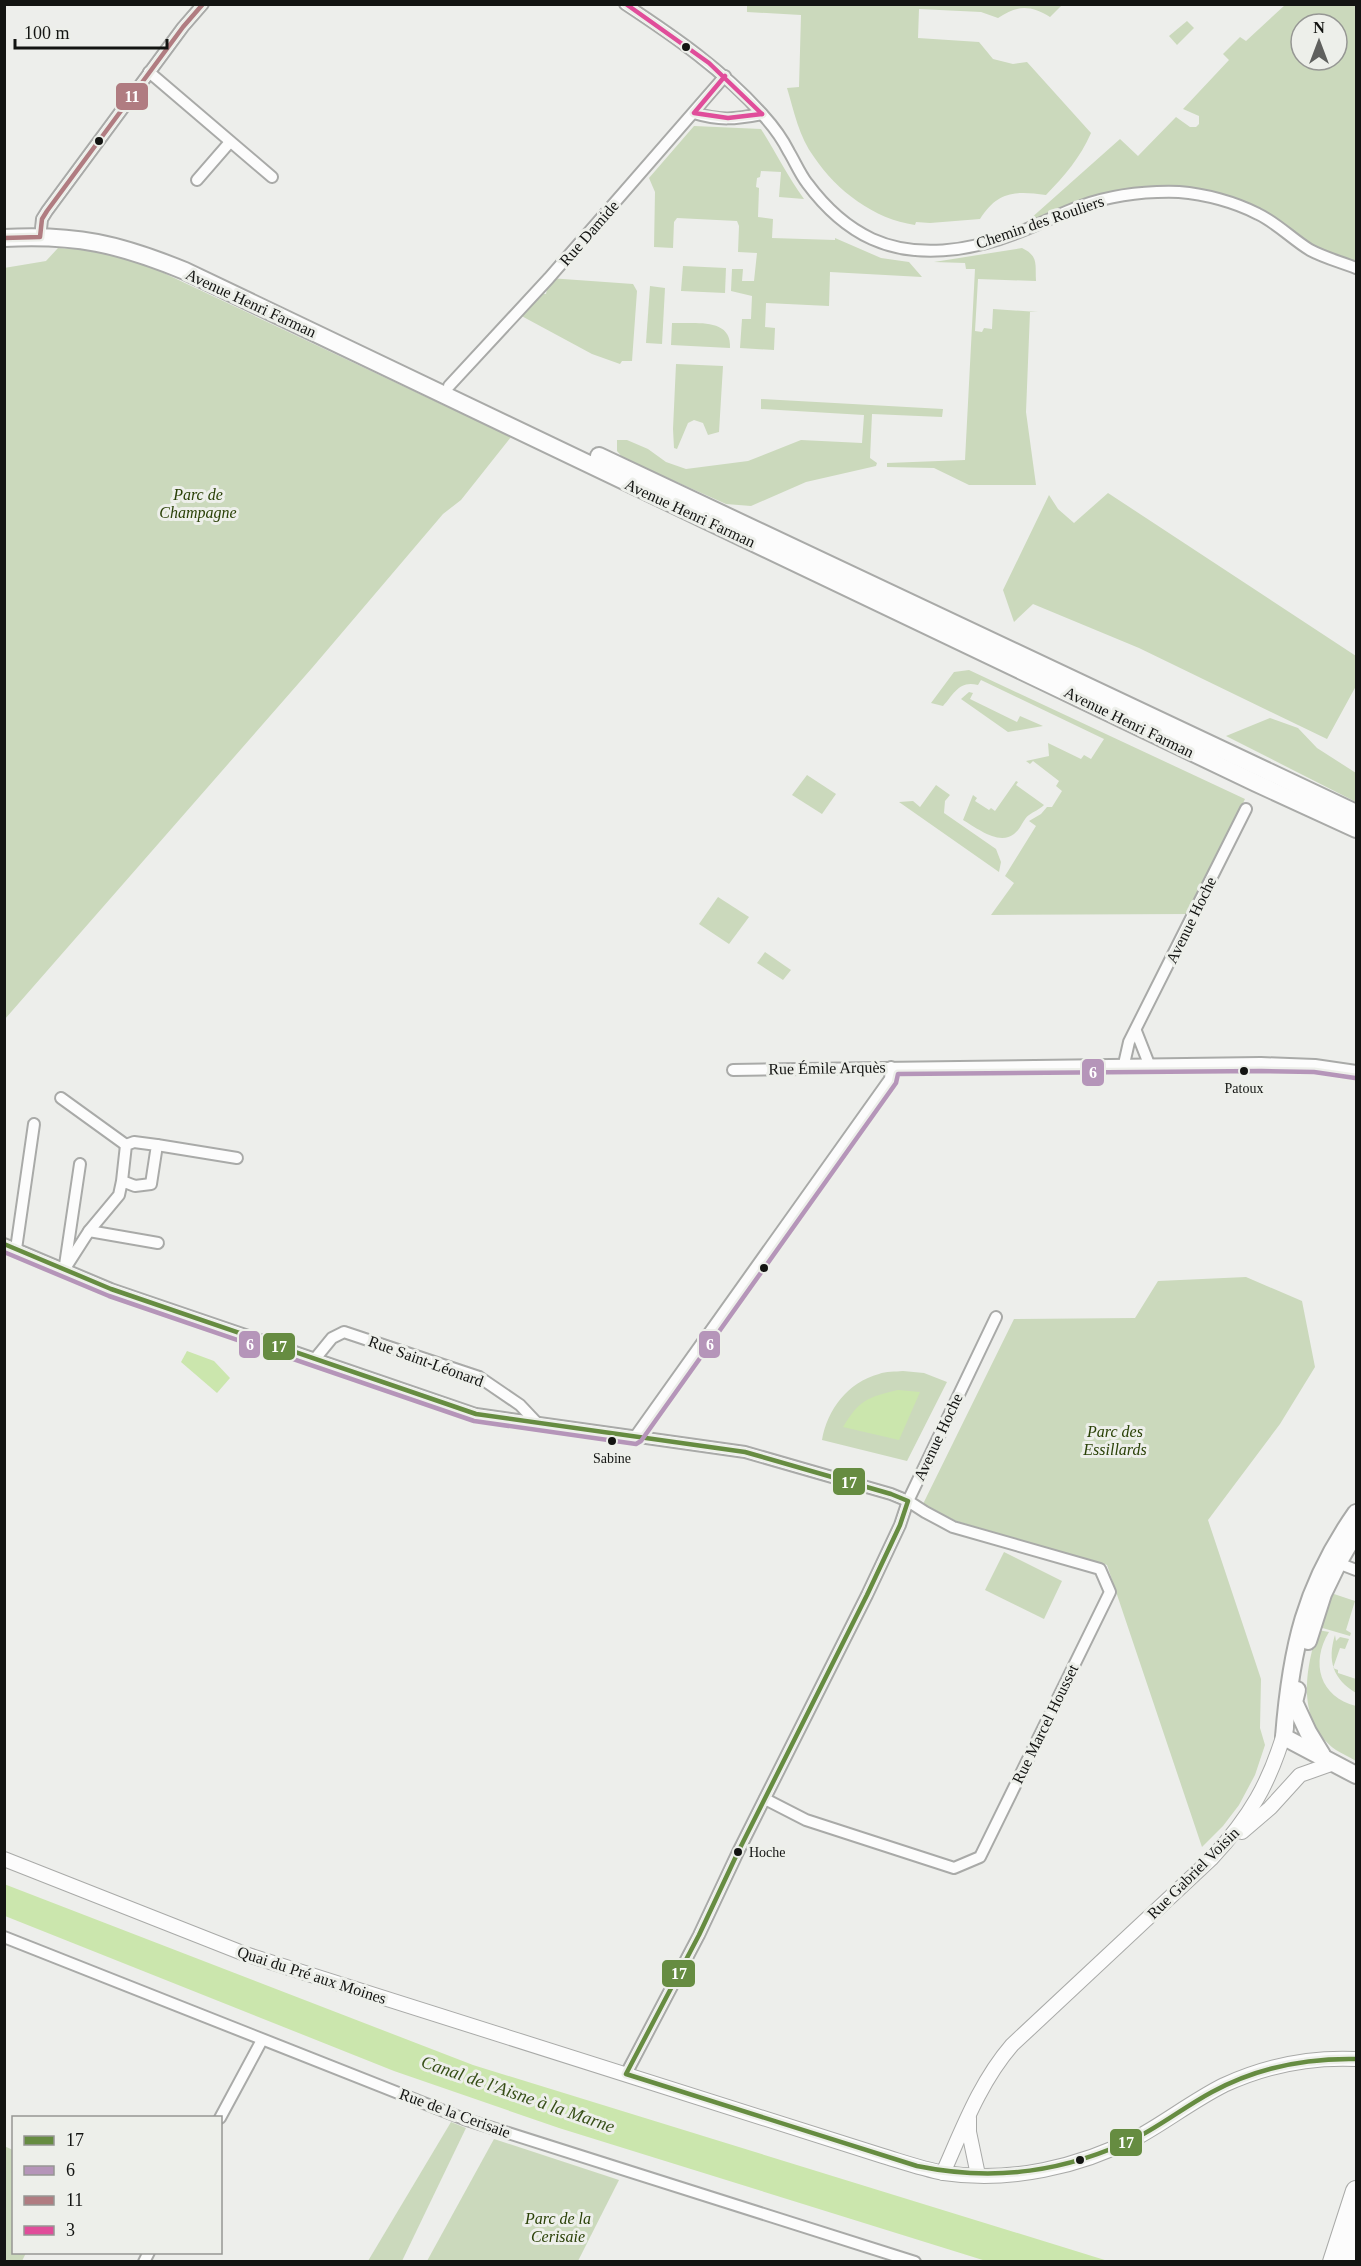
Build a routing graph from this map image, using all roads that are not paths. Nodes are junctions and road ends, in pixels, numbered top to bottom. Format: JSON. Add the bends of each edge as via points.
{"nodes":[{"id":1,"x":203,"y":4,"type":"edge"},
{"id":2,"x":625,"y":4,"type":"edge"},
{"id":3,"x":149,"y":72,"type":"junction"},
{"id":4,"x":725,"y":76,"type":"junction"},
{"id":5,"x":694,"y":113,"type":"junction"},
{"id":6,"x":762,"y":114,"type":"junction"},
{"id":7,"x":230,"y":142,"type":"junction"},
{"id":8,"x":272,"y":177,"type":"dead end"},
{"id":9,"x":197,"y":180,"type":"dead end"},
{"id":10,"x":41,"y":229,"type":"junction"},
{"id":11,"x":7,"y":236,"type":"edge"},
{"id":12,"x":1356,"y":268,"type":"edge"},
{"id":13,"x":449,"y":387,"type":"junction"},
{"id":14,"x":1246,"y":809,"type":"dead end"},
{"id":15,"x":1356,"y":813,"type":"edge"},
{"id":16,"x":1356,"y":829,"type":"edge"},
{"id":17,"x":1136,"y":1031,"type":"junction"},
{"id":18,"x":1130,"y":1064,"type":"junction"},
{"id":19,"x":1149,"y":1064,"type":"junction"},
{"id":20,"x":891,"y":1067,"type":"junction"},
{"id":21,"x":734,"y":1070,"type":"dead end"},
{"id":22,"x":1356,"y":1071,"type":"edge"},
{"id":23,"x":61,"y":1098,"type":"dead end"},
{"id":24,"x":34,"y":1124,"type":"dead end"},
{"id":25,"x":126,"y":1145,"type":"junction"},
{"id":26,"x":157,"y":1145,"type":"junction"},
{"id":27,"x":237,"y":1158,"type":"dead end"},
{"id":28,"x":80,"y":1164,"type":"dead end"},
{"id":29,"x":122,"y":1180,"type":"junction"},
{"id":30,"x":89,"y":1232,"type":"junction"},
{"id":31,"x":158,"y":1243,"type":"dead end"},
{"id":32,"x":4,"y":1244,"type":"edge"},
{"id":33,"x":16,"y":1249,"type":"junction"},
{"id":34,"x":64,"y":1270,"type":"junction"},
{"id":35,"x":996,"y":1317,"type":"dead end"},
{"id":36,"x":314,"y":1360,"type":"junction"},
{"id":37,"x":537,"y":1423,"type":"junction"},
{"id":38,"x":635,"y":1437,"type":"junction"},
{"id":39,"x":908,"y":1501,"type":"junction"},
{"id":40,"x":1356,"y":1513,"type":"edge"},
{"id":41,"x":1356,"y":1532,"type":"edge"},
{"id":42,"x":1338,"y":1563,"type":"junction"},
{"id":43,"x":1356,"y":1570,"type":"edge"},
{"id":44,"x":1294,"y":1702,"type":"junction"},
{"id":45,"x":1284,"y":1737,"type":"junction"},
{"id":46,"x":1328,"y":1760,"type":"junction"},
{"id":47,"x":1356,"y":1775,"type":"edge"},
{"id":48,"x":765,"y":1799,"type":"junction"},
{"id":49,"x":4,"y":1859,"type":"edge"},
{"id":50,"x":1211,"y":1859,"type":"junction"},
{"id":51,"x":4,"y":1937,"type":"edge"},
{"id":52,"x":262,"y":2040,"type":"junction"},
{"id":53,"x":1356,"y":2060,"type":"edge"},
{"id":54,"x":626,"y":2074,"type":"junction"},
{"id":55,"x":221,"y":2116,"type":"edge"},
{"id":56,"x":969,"y":2116,"type":"junction"},
{"id":57,"x":943,"y":2173,"type":"junction"},
{"id":58,"x":978,"y":2175,"type":"junction"},
{"id":59,"x":1356,"y":2191,"type":"edge"},
{"id":60,"x":1356,"y":2231,"type":"edge"},
{"id":61,"x":915,"y":2262,"type":"edge"},
{"id":62,"x":1333,"y":2262,"type":"edge"},
{"id":63,"x":1346,"y":2262,"type":"edge"}],
"edges":[{"from":1,"to":3,"type":"street"},
{"from":2,"to":4,"type":"street","name":"Chemin des Rouliers"},
{"from":3,"to":7,"type":"street"},
{"from":3,"to":10,"type":"street","via":[[47,211]]},
{"from":4,"to":5,"type":"street","name":"Rue Damide"},
{"from":4,"to":6,"type":"street","name":"Chemin des Rouliers"},
{"from":5,"to":6,"type":"street","via":[[732,120]]},
{"from":5,"to":13,"type":"street","name":"Rue Damide"},
{"from":6,"to":12,"type":"street","name":"Chemin des Rouliers","via":[[806,182],[832,211],[855,230],[889,244],[935,251],[965,248],[1012,235],[1112,197],[1180,192],[1203,195],[1258,214],[1307,248]]},
{"from":7,"to":8,"type":"street"},
{"from":7,"to":9,"type":"street"},
{"from":10,"to":11,"type":"main road","name":"Avenue Henri Farman"},
{"from":10,"to":13,"type":"main road","name":"Avenue Henri Farman","via":[[116,237],[152,247]]},
{"from":11,"to":16,"type":"main road","name":"Avenue Henri Farman","via":[[91,240],[154,258]]},
{"from":13,"to":15,"type":"main road","name":"Avenue Henri Farman"},
{"from":14,"to":17,"type":"street","name":"Avenue Hoche"},
{"from":17,"to":18,"type":"street","name":"Avenue Hoche","via":[[1129,1042]]},
{"from":17,"to":19,"type":"street"},
{"from":18,"to":19,"type":"street","name":"Rue Émile Arquès"},
{"from":18,"to":20,"type":"street","name":"Rue Émile Arquès"},
{"from":19,"to":22,"type":"street","name":"Rue Émile Arquès","via":[[1315,1065]]},
{"from":20,"to":21,"type":"street","name":"Rue Émile Arquès"},
{"from":20,"to":38,"type":"street","via":[[890,1079]]},
{"from":23,"to":25,"type":"street"},
{"from":24,"to":33,"type":"street"},
{"from":25,"to":26,"type":"street"},
{"from":25,"to":29,"type":"street"},
{"from":26,"to":27,"type":"street"},
{"from":26,"to":29,"type":"street","via":[[151,1184],[135,1186]]},
{"from":28,"to":34,"type":"street"},
{"from":29,"to":30,"type":"street","via":[[119,1195]]},
{"from":30,"to":31,"type":"street"},
{"from":30,"to":34,"type":"street"},
{"from":32,"to":33,"type":"street","name":"Rue Saint-Léonard"},
{"from":33,"to":34,"type":"street","name":"Rue Saint-Léonard"},
{"from":34,"to":36,"type":"street","name":"Rue Saint-Léonard"},
{"from":35,"to":39,"type":"street","name":"Avenue Hoche"},
{"from":36,"to":37,"type":"street","name":"Rue Saint-Léonard","via":[[476,1414]]},
{"from":36,"to":37,"type":"street","name":"Rue Saint-Léonard","via":[[332,1338],[344,1332],[479,1377],[520,1405]]},
{"from":37,"to":38,"type":"street","name":"Rue Saint-Léonard"},
{"from":38,"to":39,"type":"street","name":"Rue Saint-Léonard","via":[[745,1452]]},
{"from":39,"to":48,"type":"street","name":"Avenue Hoche","via":[[867,1595]]},
{"from":39,"to":48,"type":"street","name":"Rue Marcel Housset","via":[[952,1527],[1100,1569],[1110,1592],[980,1857],[954,1868],[806,1820]]},
{"from":40,"to":45,"type":"main road","name":"Rue Gabriel Voisin","via":[[1335,1543],[1303,1615],[1286,1704]]},
{"from":41,"to":42,"type":"main road"},
{"from":42,"to":43,"type":"street"},
{"from":42,"to":44,"type":"main road","via":[[1312,1625]]},
{"from":44,"to":45,"type":"street"},
{"from":44,"to":46,"type":"main road","via":[[1308,1732]]},
{"from":45,"to":46,"type":"main road"},
{"from":45,"to":50,"type":"street","name":"Rue Gabriel Voisin","via":[[1264,1788],[1240,1827]]},
{"from":46,"to":47,"type":"main road"},
{"from":46,"to":50,"type":"street","via":[[1300,1775],[1270,1808]]},
{"from":48,"to":54,"type":"street","name":"Avenue Hoche"},
{"from":49,"to":54,"type":"street","name":"Quai du Pré aux Moines","via":[[245,1954]]},
{"from":50,"to":56,"type":"street","name":"Rue Gabriel Voisin","via":[[1012,2045],[987,2076]]},
{"from":51,"to":52,"type":"street","name":"Rue de la Cerisaie"},
{"from":52,"to":55,"type":"street"},
{"from":52,"to":61,"type":"street","name":"Rue de la Cerisaie","via":[[464,2119]]},
{"from":53,"to":58,"type":"street","name":"Quai du Pré aux Moines","via":[[1286,2064],[1221,2087],[1139,2136],[1080,2161],[1027,2172]]},
{"from":54,"to":57,"type":"street","name":"Quai du Pré aux Moines"},
{"from":56,"to":57,"type":"street","name":"Rue Gabriel Voisin"},
{"from":56,"to":58,"type":"street","name":"Rue Gabriel Voisin"},
{"from":57,"to":58,"type":"street","name":"Quai du Pré aux Moines"},
{"from":59,"to":62,"type":"highway"},
{"from":60,"to":63,"type":"highway"}]}
